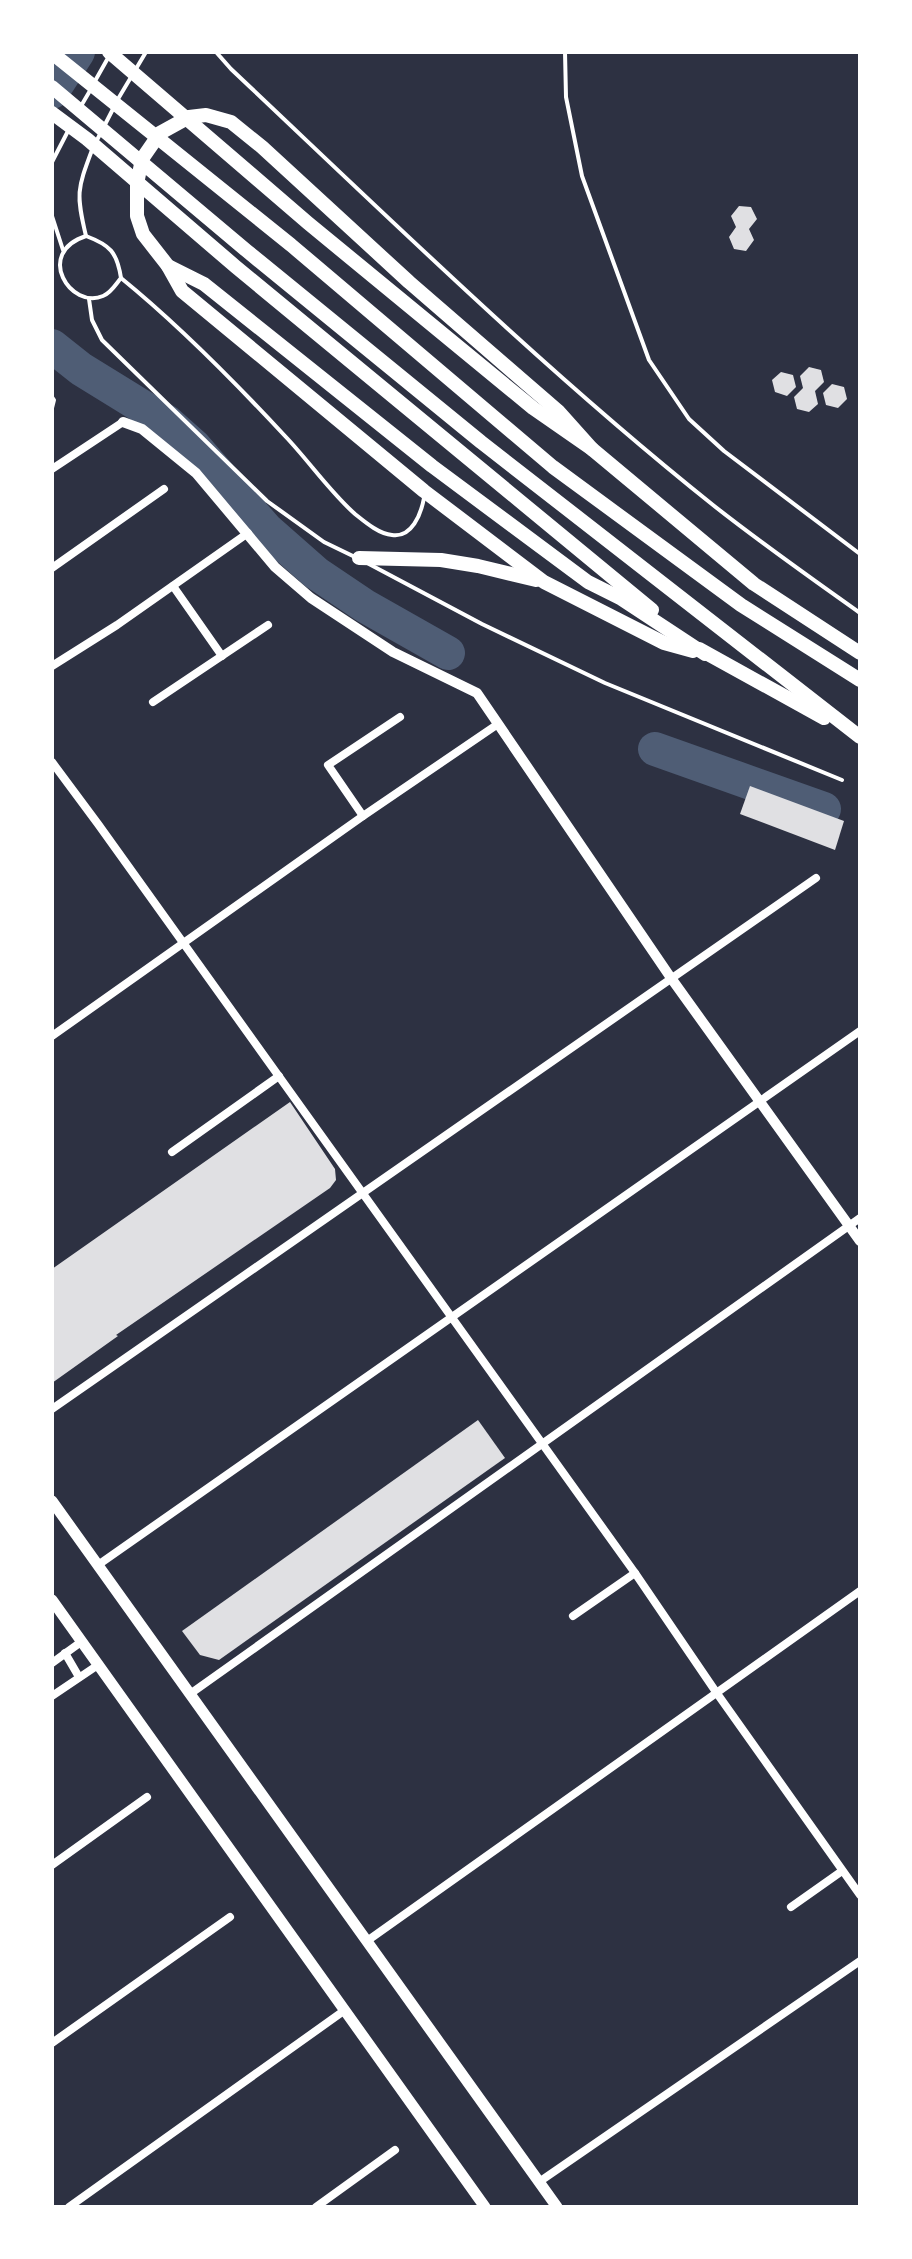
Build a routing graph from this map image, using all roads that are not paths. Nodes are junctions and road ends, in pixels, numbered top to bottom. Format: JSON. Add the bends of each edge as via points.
{"nodes":[{"id":1,"x":110,"y":52,"type":"edge"},
{"id":2,"x":146,"y":52,"type":"edge"},
{"id":3,"x":216,"y":52,"type":"edge"},
{"id":4,"x":565,"y":52,"type":"edge"},
{"id":5,"x":52,"y":53,"type":"edge"},
{"id":6,"x":52,"y":87,"type":"edge"},
{"id":7,"x":52,"y":113,"type":"edge"},
{"id":8,"x":52,"y":162,"type":"edge"},
{"id":9,"x":52,"y":216,"type":"edge"},
{"id":10,"x":86,"y":236,"type":"junction"},
{"id":11,"x":63,"y":250,"type":"junction"},
{"id":12,"x":168,"y":266,"type":"junction"},
{"id":13,"x":121,"y":278,"type":"junction"},
{"id":14,"x":89,"y":299,"type":"junction"},
{"id":15,"x":52,"y":397,"type":"edge"},
{"id":16,"x":52,"y":408,"type":"edge"},
{"id":17,"x":123,"y":422,"type":"joint"},
{"id":18,"x":592,"y":449,"type":"junction"},
{"id":19,"x":52,"y":469,"type":"edge"},
{"id":20,"x":164,"y":489,"type":"dead end"},
{"id":21,"x":424,"y":491,"type":"junction"},
{"id":22,"x":248,"y":533,"type":"junction"},
{"id":23,"x":860,"y":554,"type":"edge"},
{"id":24,"x":359,"y":558,"type":"junction"},
{"id":25,"x":52,"y":568,"type":"edge"},
{"id":26,"x":544,"y":582,"type":"junction"},
{"id":27,"x":173,"y":586,"type":"junction"},
{"id":28,"x":860,"y":613,"type":"edge"},
{"id":29,"x":268,"y":625,"type":"dead end"},
{"id":30,"x":860,"y":653,"type":"edge"},
{"id":31,"x":705,"y":654,"type":"junction"},
{"id":32,"x":222,"y":656,"type":"junction"},
{"id":33,"x":52,"y":666,"type":"edge"},
{"id":34,"x":860,"y":680,"type":"edge"},
{"id":35,"x":153,"y":702,"type":"dead end"},
{"id":36,"x":400,"y":717,"type":"dead end"},
{"id":37,"x":498,"y":724,"type":"junction"},
{"id":38,"x":860,"y":737,"type":"edge"},
{"id":39,"x":54,"y":769,"type":"edge"},
{"id":40,"x":842,"y":780,"type":"dead end"},
{"id":41,"x":363,"y":816,"type":"junction"},
{"id":42,"x":816,"y":878,"type":"dead end"},
{"id":43,"x":183,"y":942,"type":"junction"},
{"id":44,"x":671,"y":978,"type":"junction"},
{"id":45,"x":860,"y":1031,"type":"edge"},
{"id":46,"x":52,"y":1036,"type":"edge"},
{"id":47,"x":279,"y":1076,"type":"junction"},
{"id":48,"x":759,"y":1100,"type":"junction"},
{"id":49,"x":172,"y":1152,"type":"dead end"},
{"id":50,"x":362,"y":1193,"type":"junction"},
{"id":51,"x":860,"y":1218,"type":"edge"},
{"id":52,"x":849,"y":1226,"type":"junction"},
{"id":53,"x":860,"y":1241,"type":"edge"},
{"id":54,"x":451,"y":1316,"type":"junction"},
{"id":55,"x":52,"y":1409,"type":"edge"},
{"id":56,"x":542,"y":1444,"type":"junction"},
{"id":57,"x":52,"y":1501,"type":"edge"},
{"id":58,"x":98,"y":1565,"type":"junction"},
{"id":59,"x":635,"y":1573,"type":"junction"},
{"id":60,"x":860,"y":1591,"type":"edge"},
{"id":61,"x":52,"y":1600,"type":"edge"},
{"id":62,"x":573,"y":1616,"type":"dead end"},
{"id":63,"x":81,"y":1642,"type":"junction"},
{"id":64,"x":65,"y":1653,"type":"junction"},
{"id":65,"x":52,"y":1663,"type":"edge"},
{"id":66,"x":98,"y":1665,"type":"junction"},
{"id":67,"x":79,"y":1677,"type":"junction"},
{"id":68,"x":716,"y":1692,"type":"junction"},
{"id":69,"x":190,"y":1694,"type":"junction"},
{"id":70,"x":52,"y":1696,"type":"edge"},
{"id":71,"x":147,"y":1797,"type":"dead end"},
{"id":72,"x":52,"y":1865,"type":"edge"},
{"id":73,"x":842,"y":1871,"type":"junction"},
{"id":74,"x":860,"y":1895,"type":"edge"},
{"id":75,"x":791,"y":1907,"type":"dead end"},
{"id":76,"x":230,"y":1917,"type":"dead end"},
{"id":77,"x":367,"y":1941,"type":"junction"},
{"id":78,"x":860,"y":1961,"type":"edge"},
{"id":79,"x":345,"y":2010,"type":"junction"},
{"id":80,"x":52,"y":2043,"type":"edge"},
{"id":81,"x":395,"y":2150,"type":"dead end"},
{"id":82,"x":539,"y":2182,"type":"junction"},
{"id":83,"x":69,"y":2207,"type":"edge"},
{"id":84,"x":316,"y":2207,"type":"edge"},
{"id":85,"x":485,"y":2207,"type":"edge"},
{"id":86,"x":557,"y":2207,"type":"edge"}],
"edges":[{"from":1,"to":8,"type":"lane"},
{"from":1,"to":18,"type":"highway","via":[[308,223],[533,408]]},
{"from":2,"to":10,"type":"lane","via":[[109,114],[84,172],[78,201]]},
{"from":3,"to":28,"type":"lane","via":[[628,435]]},
{"from":4,"to":23,"type":"lane","via":[[566,97],[582,176],[649,360],[689,419]]},
{"from":5,"to":34,"type":"highway","via":[[291,245],[553,467],[741,605]]},
{"from":6,"to":38,"type":"highway","via":[[481,442]]},
{"from":7,"to":31,"type":"highway"},
{"from":9,"to":11,"type":"lane"},
{"from":10,"to":11,"type":"lane"},
{"from":10,"to":13,"type":"lane","via":[[112,251]]},
{"from":11,"to":14,"type":"lane","via":[[63,280]]},
{"from":12,"to":18,"type":"highway","via":[[143,234],[137,216],[142,159],[160,133],[189,117],[231,122],[558,411]]},
{"from":12,"to":21,"type":"highway","via":[[182,291]]},
{"from":12,"to":31,"type":"highway","via":[[204,284],[588,582]]},
{"from":13,"to":14,"type":"lane","via":[[102,297]]},
{"from":13,"to":21,"type":"lane","via":[[228,376],[354,513],[381,532],[395,536],[411,529],[421,513]]},
{"from":14,"to":24,"type":"lane","via":[[102,340],[267,501],[324,542]]},
{"from":15,"to":16,"type":"lane"},
{"from":17,"to":19,"type":"street"},
{"from":17,"to":22,"type":"street","via":[[142,429],[196,473]]},
{"from":18,"to":30,"type":"highway","via":[[754,584]]},
{"from":20,"to":25,"type":"street"},
{"from":21,"to":26,"type":"highway"},
{"from":22,"to":27,"type":"street"},
{"from":22,"to":37,"type":"street","via":[[275,567],[311,598],[393,652],[477,693]]},
{"from":24,"to":26,"type":"highway","via":[[441,560]]},
{"from":24,"to":40,"type":"lane","via":[[605,683]]},
{"from":26,"to":31,"type":"highway","via":[[664,643]]},
{"from":27,"to":32,"type":"street"},
{"from":27,"to":33,"type":"street"},
{"from":29,"to":32,"type":"street"},
{"from":31,"to":38,"type":"highway"},
{"from":32,"to":35,"type":"street"},
{"from":36,"to":41,"type":"street","via":[[328,765]]},
{"from":37,"to":41,"type":"street"},
{"from":37,"to":44,"type":"street"},
{"from":39,"to":43,"type":"street"},
{"from":41,"to":43,"type":"street"},
{"from":42,"to":44,"type":"street"},
{"from":43,"to":46,"type":"street"},
{"from":43,"to":47,"type":"street"},
{"from":44,"to":48,"type":"street"},
{"from":44,"to":50,"type":"street"},
{"from":45,"to":48,"type":"street"},
{"from":47,"to":49,"type":"street"},
{"from":47,"to":50,"type":"street"},
{"from":48,"to":52,"type":"street"},
{"from":48,"to":54,"type":"street"},
{"from":50,"to":54,"type":"street"},
{"from":50,"to":55,"type":"street"},
{"from":51,"to":52,"type":"street"},
{"from":52,"to":53,"type":"street"},
{"from":52,"to":56,"type":"street"},
{"from":54,"to":56,"type":"street"},
{"from":54,"to":58,"type":"street"},
{"from":56,"to":59,"type":"street"},
{"from":56,"to":69,"type":"street"},
{"from":57,"to":58,"type":"main road"},
{"from":58,"to":69,"type":"main road"},
{"from":59,"to":62,"type":"street"},
{"from":59,"to":68,"type":"street"},
{"from":60,"to":68,"type":"street"},
{"from":61,"to":63,"type":"main road"},
{"from":63,"to":64,"type":"street"},
{"from":63,"to":66,"type":"main road"},
{"from":64,"to":65,"type":"street"},
{"from":64,"to":67,"type":"street"},
{"from":66,"to":67,"type":"street"},
{"from":66,"to":79,"type":"main road"},
{"from":67,"to":70,"type":"street"},
{"from":68,"to":73,"type":"street"},
{"from":68,"to":77,"type":"street"},
{"from":69,"to":77,"type":"main road"},
{"from":71,"to":72,"type":"street"},
{"from":73,"to":74,"type":"street"},
{"from":73,"to":75,"type":"street"},
{"from":76,"to":80,"type":"street"},
{"from":77,"to":82,"type":"main road"},
{"from":78,"to":82,"type":"street"},
{"from":79,"to":83,"type":"street"},
{"from":79,"to":85,"type":"main road"},
{"from":81,"to":84,"type":"street"},
{"from":82,"to":86,"type":"main road"}]}
